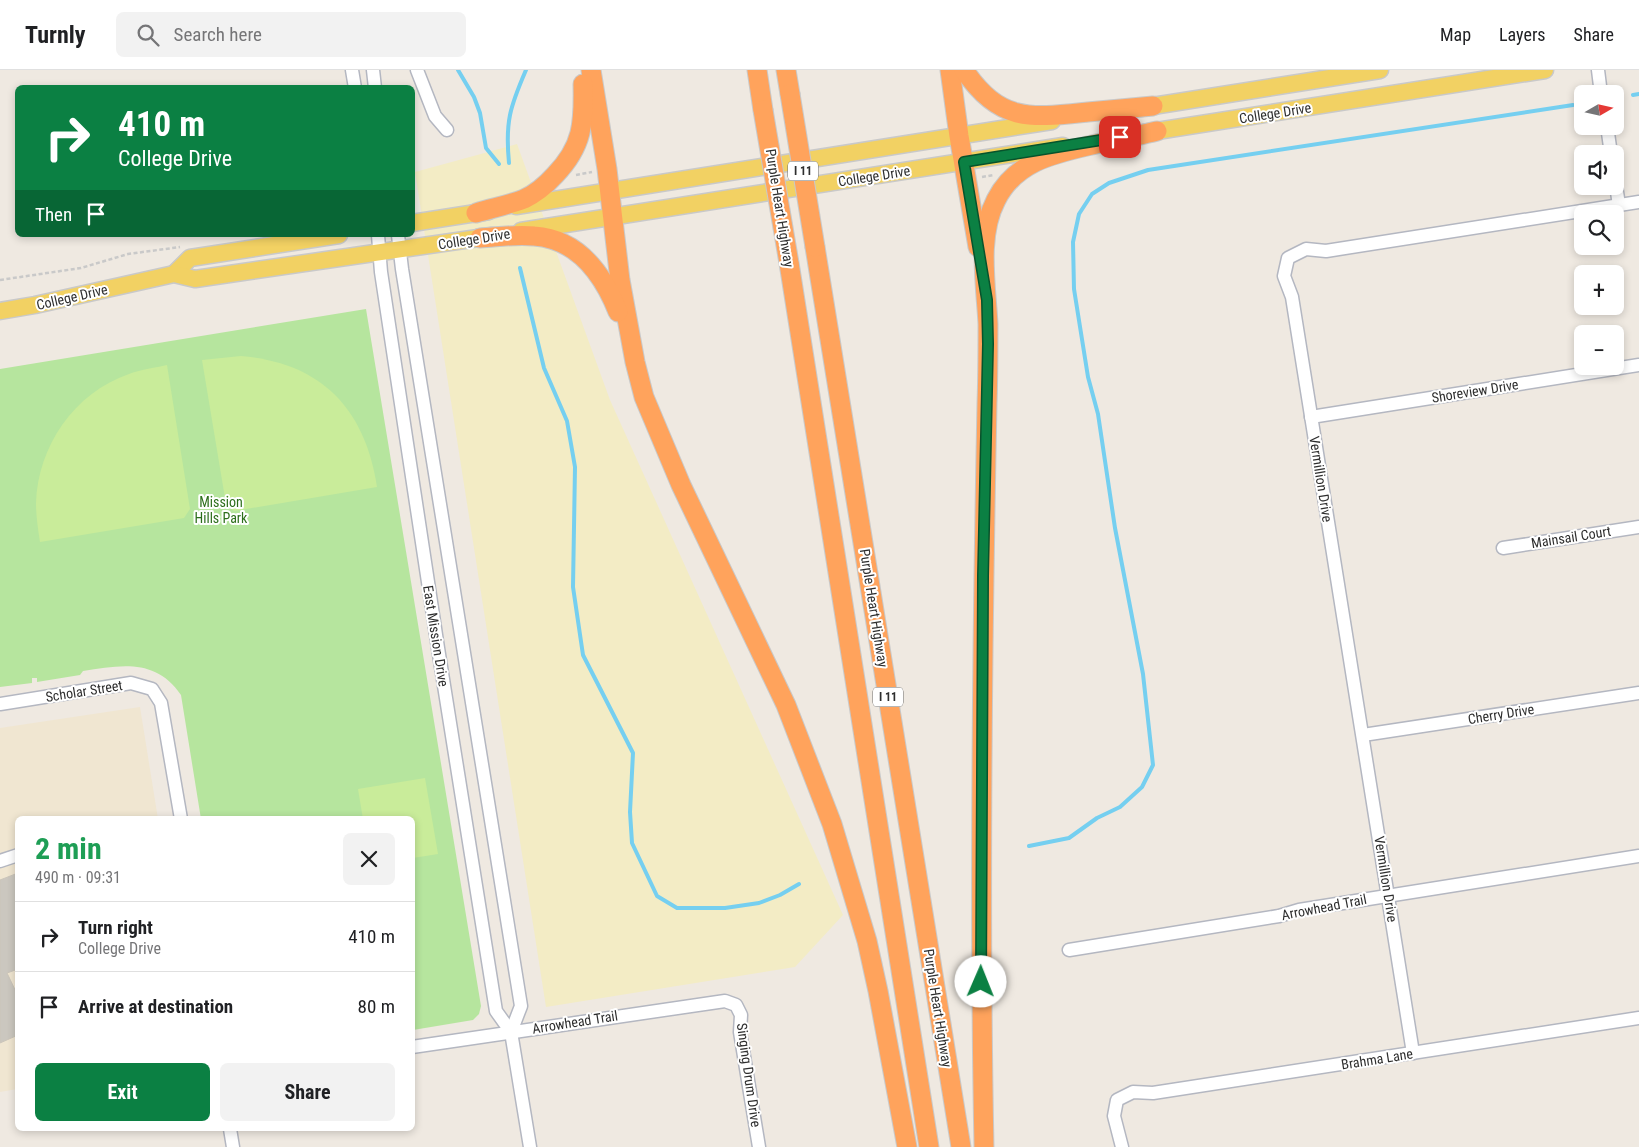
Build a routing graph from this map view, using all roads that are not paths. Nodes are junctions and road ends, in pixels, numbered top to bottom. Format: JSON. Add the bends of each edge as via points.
{"nodes":[{"id":1,"x":352,"y":70,"type":"edge"},
{"id":2,"x":373,"y":70,"type":"edge"},
{"id":3,"x":417,"y":70,"type":"edge"},
{"id":4,"x":582,"y":70,"type":"edge"},
{"id":5,"x":591,"y":70,"type":"edge"},
{"id":6,"x":757,"y":70,"type":"edge"},
{"id":7,"x":786,"y":70,"type":"edge"},
{"id":8,"x":950,"y":70,"type":"edge"},
{"id":9,"x":964,"y":70,"type":"edge"},
{"id":10,"x":1380,"y":70,"type":"edge"},
{"id":11,"x":1546,"y":70,"type":"edge"},
{"id":12,"x":1598,"y":70,"type":"edge"},
{"id":13,"x":354,"y":85,"type":"edge"},
{"id":14,"x":375,"y":85,"type":"edge"},
{"id":15,"x":1600,"y":85,"type":"edge"},
{"id":16,"x":1154,"y":106,"type":"junction"},
{"id":17,"x":447,"y":130,"type":"dead end"},
{"id":18,"x":1157,"y":131,"type":"junction"},
{"id":19,"x":959,"y":136,"type":"junction"},
{"id":20,"x":964,"y":162,"type":"junction"},
{"id":21,"x":609,"y":191,"type":"junction"},
{"id":22,"x":1617,"y":195,"type":"edge"},
{"id":23,"x":1639,"y":202,"type":"edge"},
{"id":24,"x":1619,"y":205,"type":"joint"},
{"id":25,"x":1574,"y":212,"type":"edge"},
{"id":26,"x":476,"y":213,"type":"junction"},
{"id":27,"x":613,"y":216,"type":"junction"},
{"id":28,"x":415,"y":223,"type":"edge"},
{"id":29,"x":326,"y":237,"type":"edge"},
{"id":30,"x":378,"y":237,"type":"edge"},
{"id":31,"x":480,"y":238,"type":"junction"},
{"id":32,"x":399,"y":243,"type":"edge"},
{"id":33,"x":379,"y":254,"type":"junction"},
{"id":34,"x":174,"y":274,"type":"junction"},
{"id":35,"x":987,"y":300,"type":"junction"},
{"id":36,"x":0,"y":311,"type":"edge"},
{"id":37,"x":635,"y":362,"type":"junction"},
{"id":38,"x":1639,"y":365,"type":"edge"},
{"id":39,"x":1311,"y":417,"type":"junction"},
{"id":40,"x":1639,"y":527,"type":"edge"},
{"id":41,"x":1503,"y":548,"type":"dead end"},
{"id":42,"x":1639,"y":693,"type":"edge"},
{"id":43,"x":0,"y":704,"type":"edge"},
{"id":44,"x":1363,"y":735,"type":"junction"},
{"id":45,"x":181,"y":816,"type":"edge"},
{"id":46,"x":15,"y":856,"type":"edge"},
{"id":47,"x":1639,"y":856,"type":"edge"},
{"id":48,"x":0,"y":860,"type":"edge"},
{"id":49,"x":1388,"y":896,"type":"junction"},
{"id":50,"x":1069,"y":950,"type":"dead end"},
{"id":51,"x":736,"y":1004,"type":"joint"},
{"id":52,"x":1639,"y":1018,"type":"edge"},
{"id":53,"x":511,"y":1032,"type":"junction"},
{"id":54,"x":415,"y":1047,"type":"edge"},
{"id":55,"x":1413,"y":1053,"type":"junction"},
{"id":56,"x":230,"y":1131,"type":"edge"},
{"id":57,"x":233,"y":1147,"type":"edge"},
{"id":58,"x":530,"y":1147,"type":"edge"},
{"id":59,"x":759,"y":1147,"type":"edge"},
{"id":60,"x":907,"y":1147,"type":"edge"},
{"id":61,"x":929,"y":1147,"type":"edge"},
{"id":62,"x":961,"y":1147,"type":"edge"},
{"id":63,"x":984,"y":1147,"type":"edge"},
{"id":64,"x":1122,"y":1147,"type":"edge"}],
"edges":[{"from":1,"to":13,"type":"street"},
{"from":2,"to":14,"type":"street"},
{"from":3,"to":17,"type":"street","via":[[435,116]]},
{"from":4,"to":26,"type":"highway","via":[[583,119],[577,147],[568,161],[542,189],[525,198]]},
{"from":5,"to":21,"type":"highway"},
{"from":6,"to":61,"type":"highway","name":"Purple Heart Highway","number":"I 11","bridge":true},
{"from":7,"to":62,"type":"highway","name":"Purple Heart Highway","number":"I 11","bridge":true},
{"from":8,"to":19,"type":"highway"},
{"from":9,"to":16,"type":"highway","via":[[985,96],[1024,116],[1048,117]]},
{"from":10,"to":16,"type":"main road","name":"College Drive"},
{"from":11,"to":18,"type":"main road","name":"College Drive"},
{"from":12,"to":15,"type":"street"},
{"from":16,"to":19,"type":"main road","name":"College Drive"},
{"from":18,"to":20,"type":"main road","name":"College Drive"},
{"from":18,"to":35,"type":"highway","via":[[1052,154],[1014,178],[996,200],[987,226]]},
{"from":19,"to":20,"type":"highway"},
{"from":19,"to":21,"type":"main road","name":"College Drive"},
{"from":20,"to":27,"type":"main road","name":"College Drive"},
{"from":20,"to":35,"type":"highway"},
{"from":21,"to":26,"type":"main road","name":"College Drive"},
{"from":21,"to":27,"type":"highway"},
{"from":22,"to":24,"type":"street"},
{"from":23,"to":24,"type":"street","name":"Vermillion Drive"},
{"from":25,"to":39,"type":"street","name":"Vermillion Drive","via":[[1326,251],[1306,249],[1288,258],[1284,276],[1292,296]]},
{"from":26,"to":28,"type":"main road","name":"College Drive"},
{"from":27,"to":31,"type":"main road","name":"College Drive"},
{"from":27,"to":37,"type":"highway","via":[[614,243]]},
{"from":29,"to":34,"type":"main road","name":"College Drive","via":[[190,258]]},
{"from":30,"to":33,"type":"street","name":"East Mission Drive"},
{"from":31,"to":32,"type":"main road","name":"College Drive"},
{"from":31,"to":37,"type":"highway","via":[[535,236],[562,244],[584,258],[607,286]]},
{"from":32,"to":33,"type":"main road","name":"College Drive"},
{"from":32,"to":53,"type":"street","name":"East Mission Drive","via":[[521,1006]]},
{"from":33,"to":34,"type":"main road","name":"College Drive","via":[[195,279]]},
{"from":33,"to":53,"type":"street","name":"East Mission Drive","via":[[496,1011]]},
{"from":34,"to":36,"type":"main road","name":"College Drive"},
{"from":35,"to":63,"type":"highway","via":[[981,982]]},
{"from":37,"to":60,"type":"highway","via":[[658,434],[786,705],[832,824],[878,991]]},
{"from":38,"to":39,"type":"street","name":"Shoreview Drive"},
{"from":39,"to":44,"type":"street","name":"Vermillion Drive"},
{"from":40,"to":41,"type":"street","name":"Mainsail Court"},
{"from":42,"to":44,"type":"street","name":"Cherry Drive"},
{"from":43,"to":45,"type":"street","name":"Scholar Street","via":[[131,683],[152,689],[162,703]]},
{"from":44,"to":49,"type":"street","name":"Vermillion Drive"},
{"from":46,"to":48,"type":"street"},
{"from":47,"to":49,"type":"street","name":"Arrowhead Trail"},
{"from":49,"to":50,"type":"street","name":"Arrowhead Trail"},
{"from":49,"to":55,"type":"street","name":"Vermillion Drive"},
{"from":51,"to":53,"type":"street","name":"Arrowhead Trail","via":[[710,1002]]},
{"from":51,"to":59,"type":"street","name":"Singing Drum Drive","via":[[741,1015],[740,1032]]},
{"from":52,"to":55,"type":"street","name":"Brahma Lane"},
{"from":53,"to":54,"type":"street","name":"Arrowhead Trail"},
{"from":53,"to":58,"type":"street","name":"East Mission Drive"},
{"from":55,"to":64,"type":"street","name":"Brahma Lane","via":[[1153,1093],[1133,1092],[1117,1100],[1114,1116]]},
{"from":56,"to":57,"type":"street"}]}
